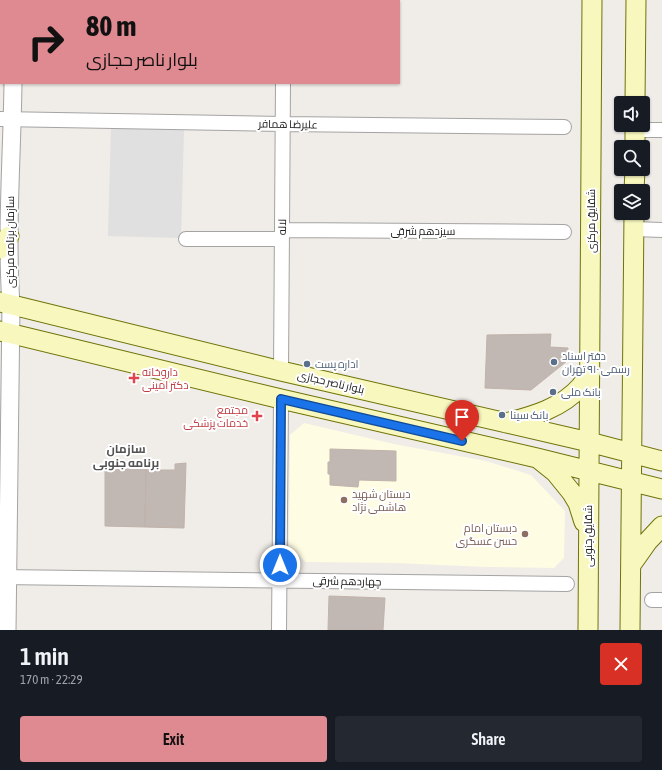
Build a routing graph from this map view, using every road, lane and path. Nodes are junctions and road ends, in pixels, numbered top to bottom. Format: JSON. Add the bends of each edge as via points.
{"nodes":[{"id":1,"x":592,"y":0,"type":"edge"},
{"id":2,"x":636,"y":0,"type":"edge"},
{"id":3,"x":13,"y":84,"type":"edge"},
{"id":4,"x":283,"y":84,"type":"edge"},
{"id":5,"x":635,"y":96,"type":"edge"},
{"id":6,"x":6,"y":119,"type":"edge"},
{"id":7,"x":283,"y":124,"type":"junction"},
{"id":8,"x":564,"y":128,"type":"dead end"},
{"id":9,"x":662,"y":130,"type":"edge"},
{"id":10,"x":635,"y":134,"type":"edge"},
{"id":11,"x":634,"y":221,"type":"edge"},
{"id":12,"x":662,"y":230,"type":"edge"},
{"id":13,"x":564,"y":232,"type":"dead end"},
{"id":14,"x":282,"y":235,"type":"junction"},
{"id":15,"x":186,"y":239,"type":"dead end"},
{"id":16,"x":5,"y":242,"type":"edge"},
{"id":17,"x":5,"y":303,"type":"edge"},
{"id":18,"x":5,"y":332,"type":"edge"},
{"id":19,"x":281,"y":371,"type":"junction"},
{"id":20,"x":590,"y":373,"type":"junction"},
{"id":21,"x":281,"y":399,"type":"junction"},
{"id":22,"x":505,"y":424,"type":"junction"},
{"id":23,"x":589,"y":442,"type":"junction"},
{"id":24,"x":632,"y":454,"type":"junction"},
{"id":25,"x":537,"y":458,"type":"junction"},
{"id":26,"x":662,"y":461,"type":"edge"},
{"id":27,"x":589,"y":471,"type":"junction"},
{"id":28,"x":632,"y":481,"type":"junction"},
{"id":29,"x":662,"y":489,"type":"edge"},
{"id":30,"x":662,"y":526,"type":"edge"},
{"id":31,"x":588,"y":535,"type":"junction"},
{"id":32,"x":631,"y":565,"type":"junction"},
{"id":33,"x":4,"y":577,"type":"edge"},
{"id":34,"x":280,"y":580,"type":"junction"},
{"id":35,"x":567,"y":584,"type":"dead end"},
{"id":36,"x":8,"y":630,"type":"edge"},
{"id":37,"x":279,"y":630,"type":"edge"},
{"id":38,"x":588,"y":630,"type":"edge"},
{"id":39,"x":630,"y":630,"type":"edge"}],
"edges":[{"from":1,"to":20,"type":"main road","name":"شقایق مرکزی"},
{"from":2,"to":5,"type":"main road"},
{"from":3,"to":6,"type":"street","name":"سازمان برنامه مرکزی"},
{"from":4,"to":7,"type":"street","name":"لاله"},
{"from":6,"to":7,"type":"street","name":"علیرضا همافر"},
{"from":6,"to":16,"type":"street","name":"سازمان برنامه مرکزی"},
{"from":7,"to":8,"type":"street","name":"علیرضا همافر"},
{"from":7,"to":14,"type":"street","name":"لاله"},
{"from":9,"to":10,"type":"street"},
{"from":11,"to":12,"type":"street"},
{"from":11,"to":24,"type":"main road"},
{"from":13,"to":14,"type":"street","name":"سیزدهم شرقی"},
{"from":14,"to":15,"type":"street","name":"سیزدهم شرقی"},
{"from":14,"to":19,"type":"street","name":"لاله"},
{"from":16,"to":17,"type":"street","name":"سازمان برنامه مرکزی","via":[[9,279]]},
{"from":17,"to":18,"type":"street","name":"سازمان برنامه مرکزی"},
{"from":17,"to":19,"type":"main road","name":"بلوار ناصر حجازی"},
{"from":18,"to":21,"type":"main road"},
{"from":18,"to":33,"type":"street"},
{"from":19,"to":22,"type":"main road","name":"بلوار ناصر حجازی"},
{"from":20,"to":22,"type":"main road","via":[[580,386],[559,404]]},
{"from":20,"to":23,"type":"main road","name":"شقایق مرکزی"},
{"from":21,"to":25,"type":"main road"},
{"from":21,"to":34,"type":"street"},
{"from":22,"to":23,"type":"main road","name":"بلوار ناصر حجازی"},
{"from":23,"to":24,"type":"main road","name":"بلوار ناصر حجازی"},
{"from":23,"to":27,"type":"main road","name":"شقایق جنوبی"},
{"from":24,"to":26,"type":"main road","name":"بلوار ناصر حجازی"},
{"from":24,"to":28,"type":"main road"},
{"from":25,"to":27,"type":"main road"},
{"from":25,"to":31,"type":"main road","via":[[555,472],[572,493],[578,503]]},
{"from":27,"to":28,"type":"main road"},
{"from":27,"to":31,"type":"main road","name":"شقایق جنوبی"},
{"from":28,"to":29,"type":"main road"},
{"from":28,"to":32,"type":"main road"},
{"from":30,"to":32,"type":"main road"},
{"from":31,"to":38,"type":"main road","name":"شقایق جنوبی"},
{"from":32,"to":39,"type":"main road"},
{"from":33,"to":34,"type":"street","name":"چهاردهم شرقی"},
{"from":33,"to":36,"type":"street"},
{"from":34,"to":35,"type":"street","name":"چهاردهم شرقی"},
{"from":34,"to":37,"type":"street"}]}
